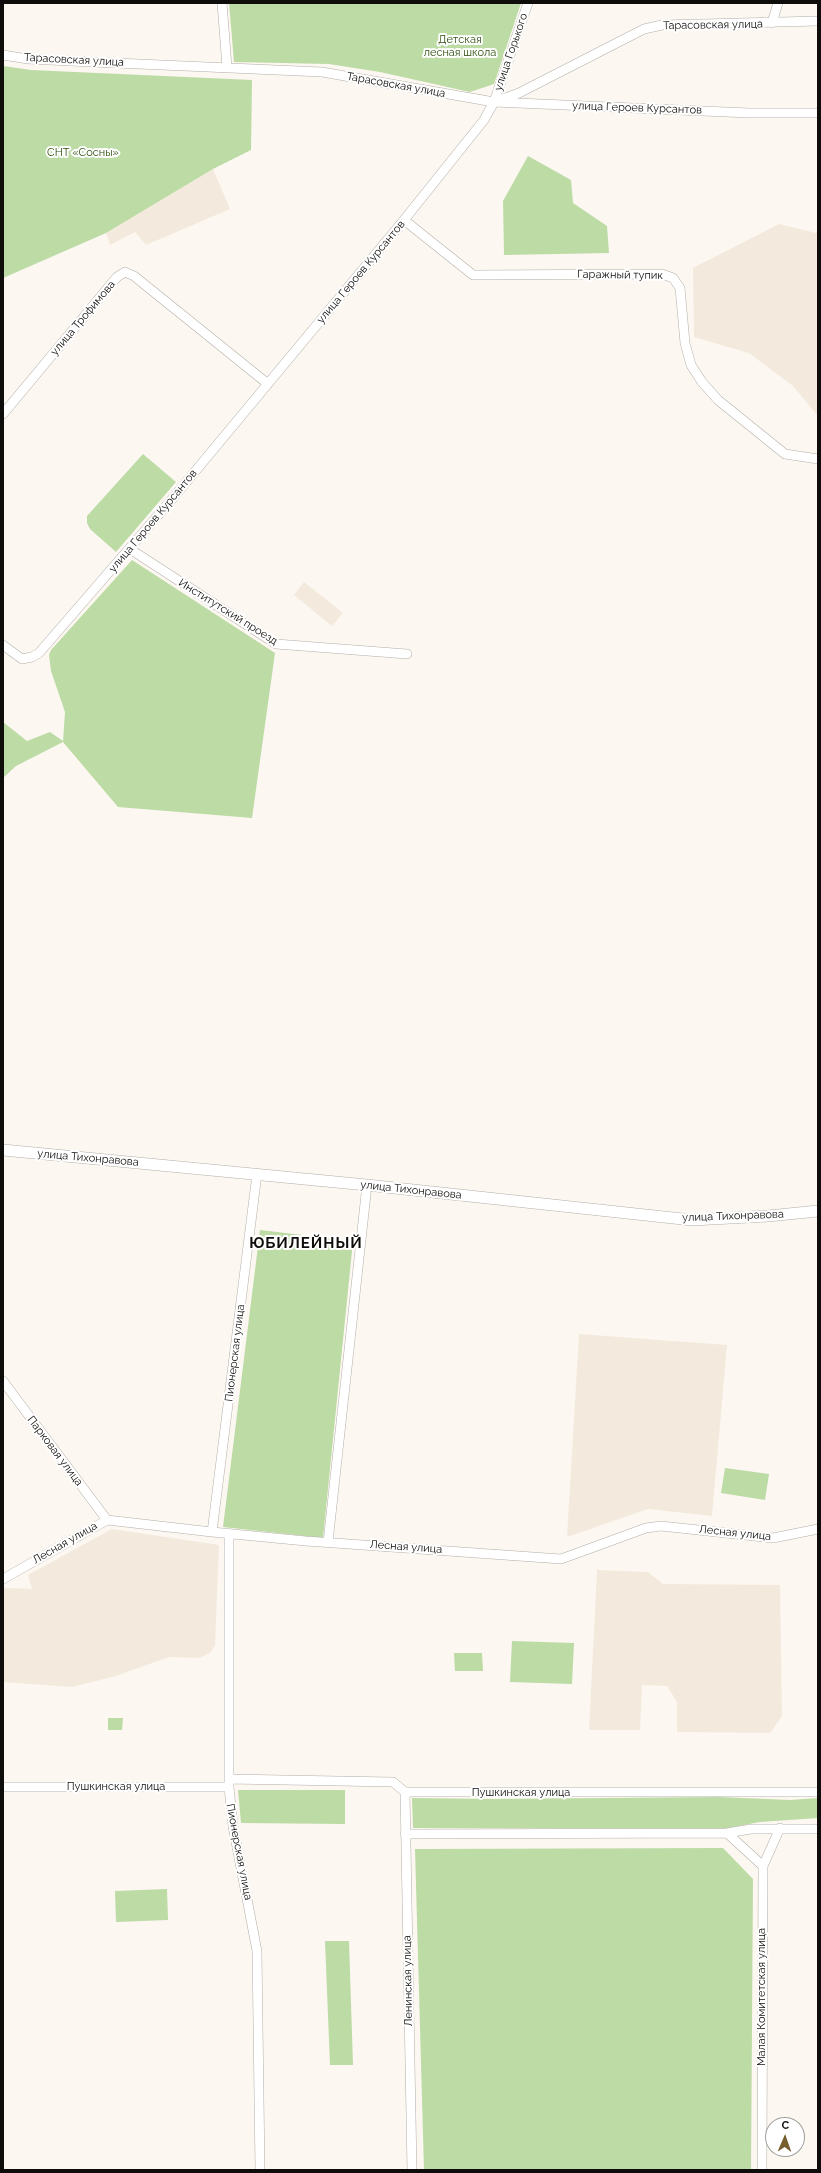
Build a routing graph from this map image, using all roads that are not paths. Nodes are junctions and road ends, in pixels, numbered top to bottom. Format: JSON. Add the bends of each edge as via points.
{"nodes":[{"id":1,"x":222,"y":3,"type":"edge"},
{"id":2,"x":528,"y":3,"type":"edge"},
{"id":3,"x":778,"y":3,"type":"edge"},
{"id":4,"x":818,"y":21,"type":"edge"},
{"id":5,"x":772,"y":23,"type":"junction"},
{"id":6,"x":3,"y":55,"type":"edge"},
{"id":7,"x":226,"y":68,"type":"junction"},
{"id":8,"x":494,"y":102,"type":"junction"},
{"id":9,"x":818,"y":113,"type":"edge"},
{"id":10,"x":404,"y":220,"type":"junction"},
{"id":11,"x":268,"y":384,"type":"junction"},
{"id":12,"x":3,"y":414,"type":"edge"},
{"id":13,"x":818,"y":459,"type":"edge"},
{"id":14,"x":130,"y":549,"type":"junction"},
{"id":15,"x":3,"y":645,"type":"edge"},
{"id":16,"x":407,"y":654,"type":"dead end"},
{"id":17,"x":3,"y":1150,"type":"edge"},
{"id":18,"x":257,"y":1174,"type":"junction"},
{"id":19,"x":366,"y":1185,"type":"junction"},
{"id":20,"x":818,"y":1211,"type":"edge"},
{"id":21,"x":3,"y":1382,"type":"edge"},
{"id":22,"x":107,"y":1520,"type":"junction"},
{"id":23,"x":818,"y":1529,"type":"edge"},
{"id":24,"x":212,"y":1532,"type":"junction"},
{"id":25,"x":229,"y":1534,"type":"junction"},
{"id":26,"x":328,"y":1542,"type":"junction"},
{"id":27,"x":3,"y":1579,"type":"edge"},
{"id":28,"x":229,"y":1783,"type":"junction"},
{"id":29,"x":3,"y":1786,"type":"edge"},
{"id":30,"x":404,"y":1792,"type":"junction"},
{"id":31,"x":818,"y":1792,"type":"edge"},
{"id":32,"x":780,"y":1828,"type":"junction"},
{"id":33,"x":818,"y":1829,"type":"edge"},
{"id":34,"x":405,"y":1834,"type":"junction"},
{"id":35,"x":727,"y":1834,"type":"junction"},
{"id":36,"x":763,"y":1866,"type":"junction"},
{"id":37,"x":260,"y":2170,"type":"edge"},
{"id":38,"x":412,"y":2170,"type":"edge"},
{"id":39,"x":762,"y":2170,"type":"edge"}],
"edges":[{"from":1,"to":7,"type":"street"},
{"from":2,"to":8,"type":"street","name":"улица Горького"},
{"from":3,"to":5,"type":"street"},
{"from":4,"to":5,"type":"street","name":"Тарасовская улица"},
{"from":5,"to":8,"type":"street","name":"Тарасовская улица","via":[[662,25],[644,29],[519,93]]},
{"from":6,"to":7,"type":"street","name":"Тарасовская улица","via":[[28,59]]},
{"from":7,"to":8,"type":"street","name":"Тарасовская улица","via":[[322,72]]},
{"from":8,"to":9,"type":"street","name":"улица Героев Курсантов","via":[[749,113]]},
{"from":8,"to":10,"type":"street","name":"улица Героев Курсантов","via":[[484,120]]},
{"from":10,"to":11,"type":"street","name":"улица Героев Курсантов"},
{"from":10,"to":13,"type":"street","name":"Гаражный тупик","via":[[473,274],[662,274],[673,278],[680,288],[685,343],[691,365],[702,382],[718,400],[785,454]]},
{"from":11,"to":12,"type":"street","name":"улица Трофимова","via":[[134,276],[125,272],[117,277]]},
{"from":11,"to":14,"type":"street","name":"улица Героев Курсантов"},
{"from":14,"to":15,"type":"street","name":"улица Героев Курсантов","via":[[36,656],[19,658]]},
{"from":14,"to":16,"type":"street","name":"Институтский проезд","via":[[276,644]]},
{"from":17,"to":18,"type":"main road","name":"улица Тихонравова"},
{"from":18,"to":19,"type":"main road","name":"улица Тихонравова"},
{"from":18,"to":24,"type":"street","name":"Пионерская улица"},
{"from":19,"to":20,"type":"main road","name":"улица Тихонравова","via":[[692,1220]]},
{"from":19,"to":26,"type":"street"},
{"from":21,"to":22,"type":"street","name":"Парковая улица"},
{"from":22,"to":24,"type":"street","name":"Лесная улица"},
{"from":22,"to":27,"type":"street","name":"Лесная улица"},
{"from":23,"to":26,"type":"street","name":"Лесная улица","via":[[772,1538],[661,1526],[646,1528],[561,1558]]},
{"from":24,"to":25,"type":"street","name":"Лесная улица"},
{"from":25,"to":26,"type":"street","name":"Лесная улица"},
{"from":25,"to":28,"type":"street","name":"Пионерская улица"},
{"from":28,"to":29,"type":"street","name":"Пушкинская улица"},
{"from":28,"to":30,"type":"street","name":"Пушкинская улица","via":[[393,1782]]},
{"from":28,"to":37,"type":"street","name":"Пионерская улица","via":[[233,1826],[257,1951]]},
{"from":30,"to":31,"type":"street","name":"Пушкинская улица"},
{"from":30,"to":34,"type":"street","name":"Ленинская улица"},
{"from":32,"to":33,"type":"street"},
{"from":32,"to":35,"type":"street","via":[[751,1828]]},
{"from":32,"to":36,"type":"street","name":"Малая Комитетская улица"},
{"from":34,"to":35,"type":"street"},
{"from":34,"to":38,"type":"street","name":"Ленинская улица"},
{"from":35,"to":36,"type":"street"},
{"from":36,"to":39,"type":"street","name":"Малая Комитетская улица"}]}
